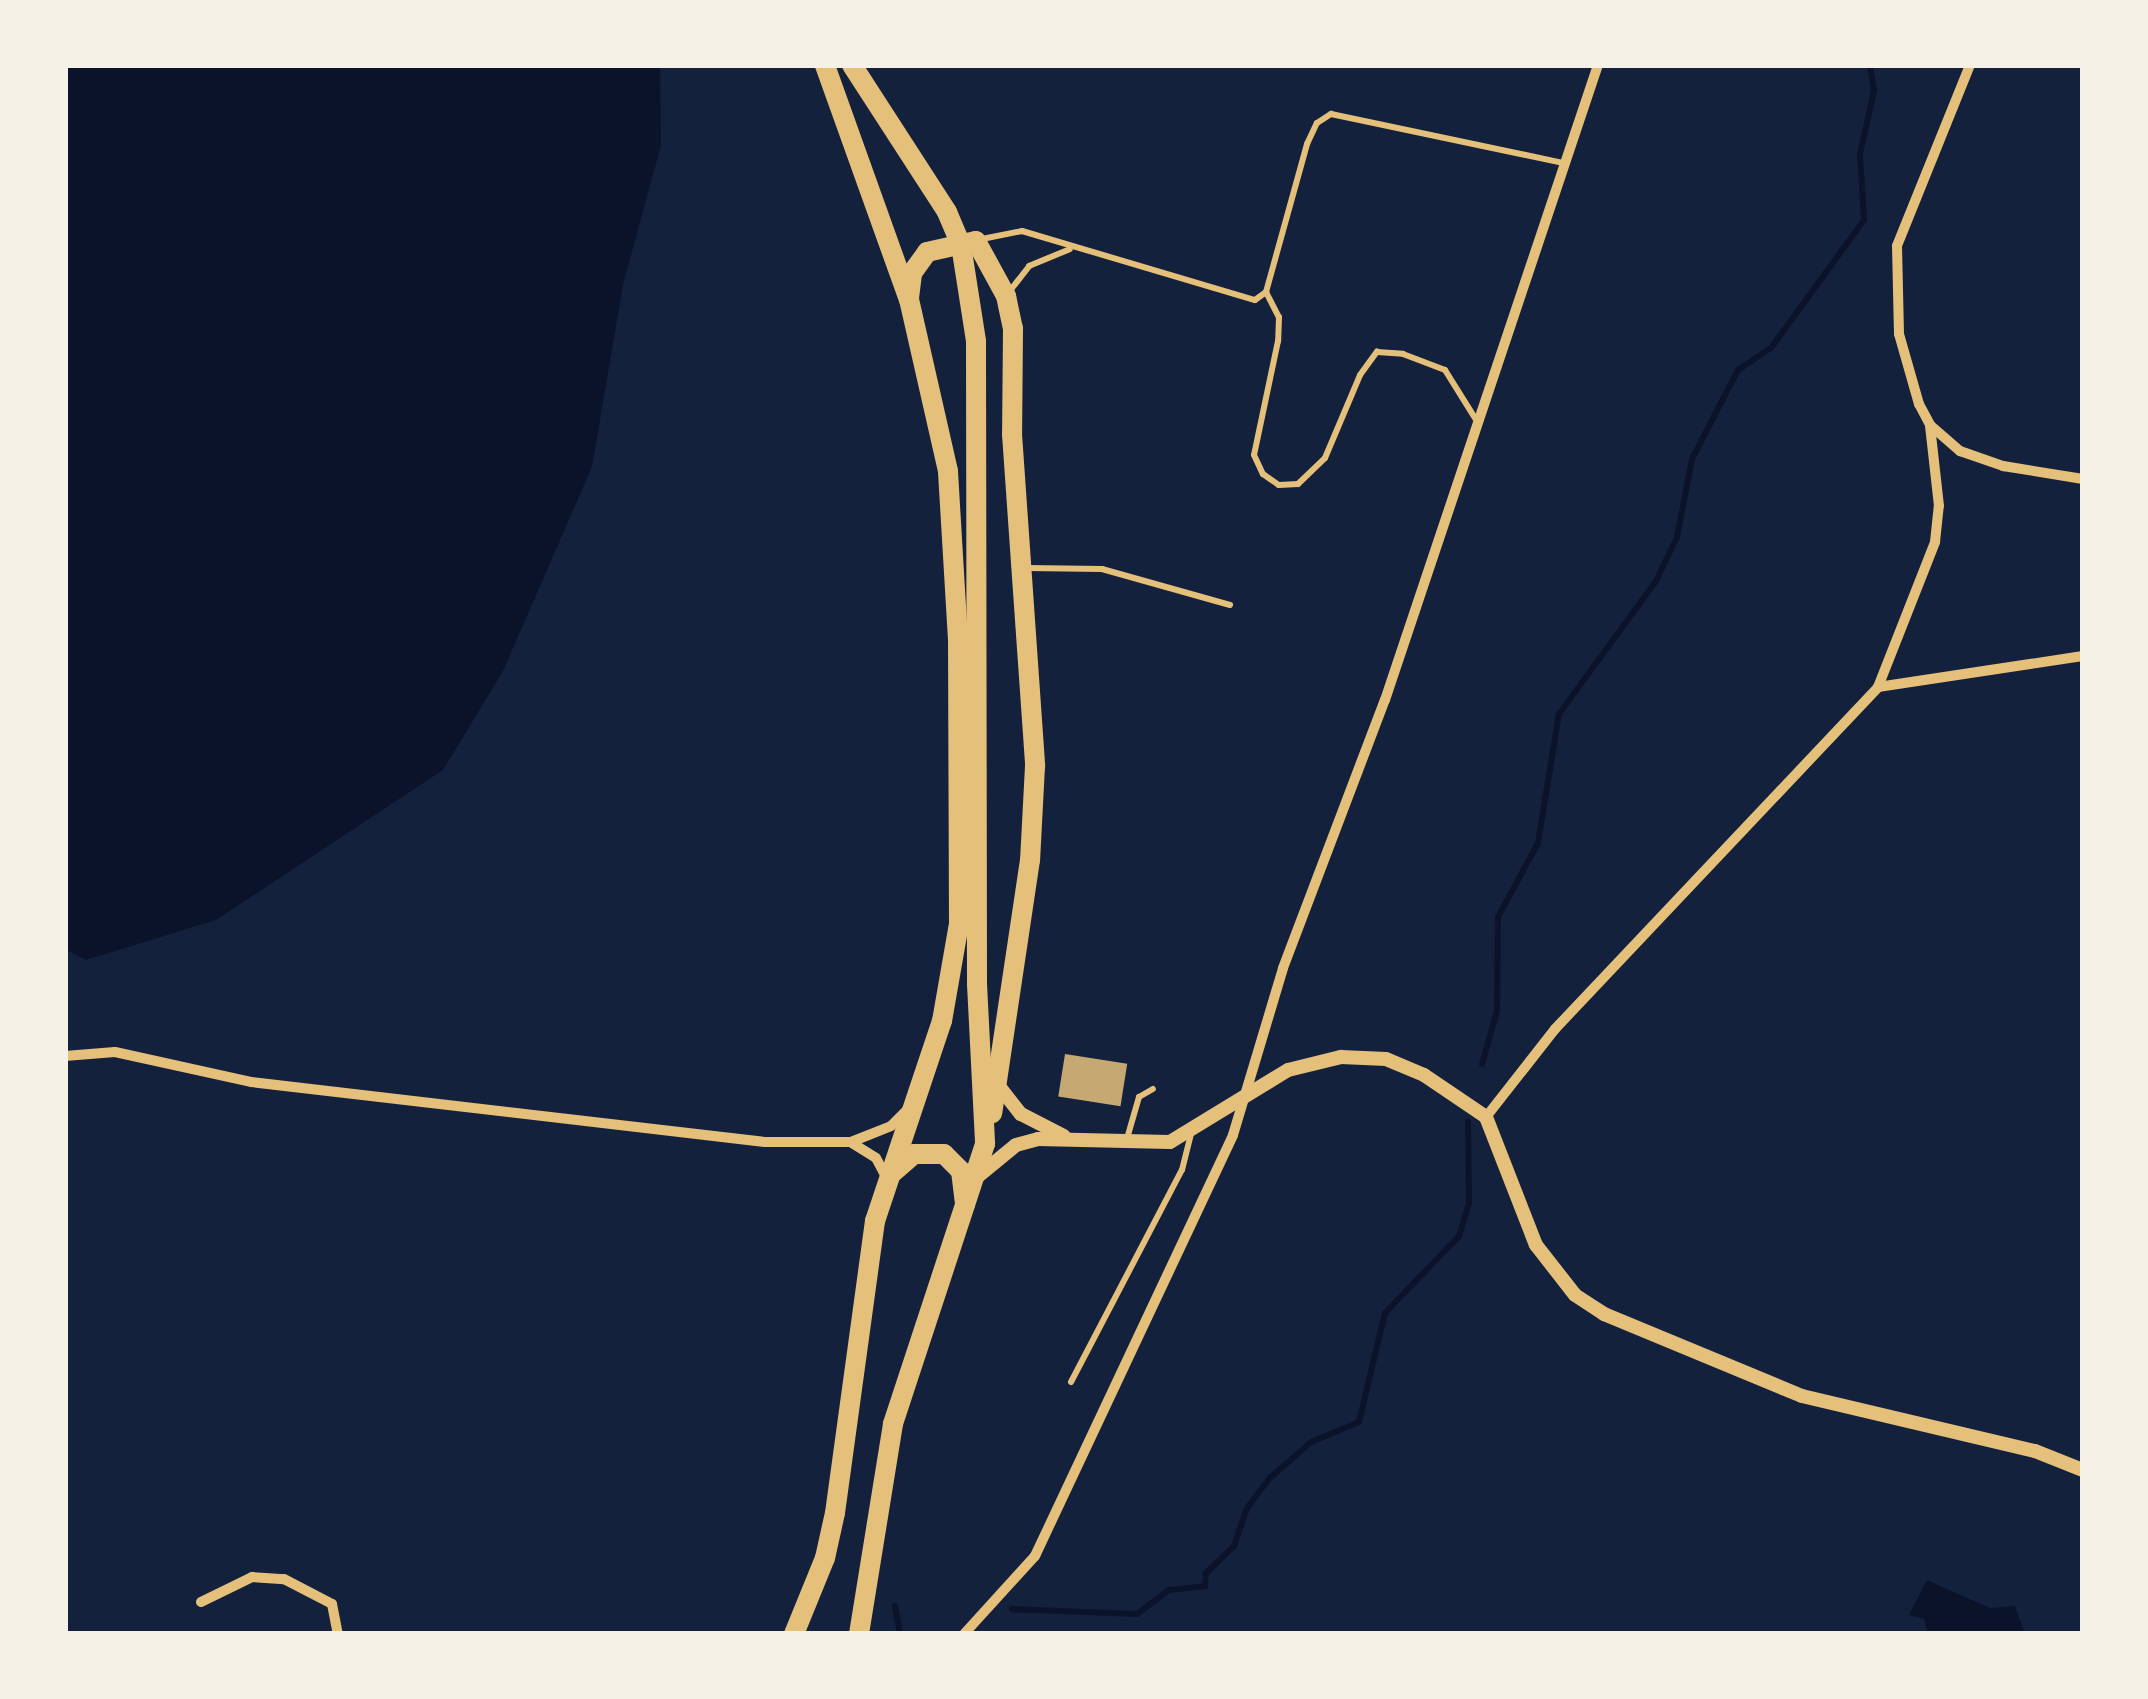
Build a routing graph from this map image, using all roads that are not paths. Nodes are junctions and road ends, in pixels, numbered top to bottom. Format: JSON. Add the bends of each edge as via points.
{"nodes":[{"id":1,"x":825,"y":65,"type":"edge"},
{"id":2,"x":852,"y":65,"type":"edge"},
{"id":3,"x":1598,"y":65,"type":"edge"},
{"id":4,"x":1970,"y":65,"type":"edge"},
{"id":5,"x":1566,"y":164,"type":"junction"},
{"id":6,"x":968,"y":243,"type":"junction"},
{"id":7,"x":1072,"y":248,"type":"junction"},
{"id":8,"x":1266,"y":292,"type":"junction"},
{"id":9,"x":1006,"y":296,"type":"junction"},
{"id":10,"x":909,"y":300,"type":"junction"},
{"id":11,"x":1475,"y":418,"type":"junction"},
{"id":12,"x":1930,"y":425,"type":"junction"},
{"id":13,"x":2083,"y":479,"type":"edge"},
{"id":14,"x":1021,"y":568,"type":"junction"},
{"id":15,"x":1230,"y":605,"type":"dead end"},
{"id":16,"x":2083,"y":656,"type":"edge"},
{"id":17,"x":1878,"y":687,"type":"junction"},
{"id":18,"x":65,"y":1056,"type":"edge"},
{"id":19,"x":998,"y":1085,"type":"junction"},
{"id":20,"x":1153,"y":1088,"type":"dead end"},
{"id":21,"x":1246,"y":1093,"type":"junction"},
{"id":22,"x":913,"y":1104,"type":"junction"},
{"id":23,"x":1486,"y":1118,"type":"junction"},
{"id":24,"x":1191,"y":1134,"type":"junction"},
{"id":25,"x":1065,"y":1136,"type":"junction"},
{"id":26,"x":851,"y":1142,"type":"junction"},
{"id":27,"x":1126,"y":1143,"type":"junction"},
{"id":28,"x":986,"y":1144,"type":"junction"},
{"id":29,"x":977,"y":1177,"type":"junction"},
{"id":30,"x":887,"y":1179,"type":"junction"},
{"id":31,"x":965,"y":1212,"type":"junction"},
{"id":32,"x":1071,"y":1382,"type":"dead end"},
{"id":33,"x":2083,"y":1470,"type":"edge"},
{"id":34,"x":202,"y":1602,"type":"dead end"},
{"id":35,"x":338,"y":1634,"type":"edge"},
{"id":36,"x":794,"y":1634,"type":"edge"},
{"id":37,"x":859,"y":1634,"type":"edge"},
{"id":38,"x":964,"y":1634,"type":"edge"}],
"edges":[{"from":1,"to":10,"type":"highway"},
{"from":2,"to":6,"type":"highway"},
{"from":3,"to":5,"type":"street"},
{"from":4,"to":12,"type":"street","via":[[1897,246],[1899,334]]},
{"from":5,"to":8,"type":"lane","via":[[1331,114],[1317,123],[1307,144]]},
{"from":5,"to":11,"type":"street"},
{"from":6,"to":7,"type":"lane","via":[[1014,229]]},
{"from":6,"to":9,"type":"highway"},
{"from":6,"to":10,"type":"highway","via":[[927,252]]},
{"from":6,"to":28,"type":"highway","via":[[979,428],[976,984]]},
{"from":7,"to":8,"type":"lane","via":[[1246,300]]},
{"from":7,"to":9,"type":"lane","via":[[1029,266]]},
{"from":8,"to":11,"type":"lane","via":[[1279,317],[1278,341],[1254,455],[1263,474],[1279,485],[1298,484],[1325,458],[1360,375],[1377,352],[1445,370]]},
{"from":9,"to":14,"type":"highway"},
{"from":10,"to":22,"type":"highway","via":[[948,471],[960,732],[953,972]]},
{"from":11,"to":21,"type":"street","via":[[1385,700],[1283,968]]},
{"from":12,"to":13,"type":"street","via":[[1960,451]]},
{"from":12,"to":17,"type":"street","via":[[1936,542]]},
{"from":14,"to":15,"type":"lane","via":[[1102,569]]},
{"from":14,"to":19,"type":"highway","via":[[1035,766],[1030,860]]},
{"from":16,"to":17,"type":"street"},
{"from":17,"to":23,"type":"street","via":[[1544,1041]]},
{"from":18,"to":26,"type":"street","via":[[115,1052],[251,1082],[636,1128],[764,1142]]},
{"from":19,"to":25,"type":"street","via":[[1021,1114]]},
{"from":19,"to":28,"type":"highway"},
{"from":20,"to":27,"type":"lane","via":[[1139,1097]]},
{"from":21,"to":23,"type":"street","via":[[1288,1070],[1362,1056],[1424,1074]]},
{"from":21,"to":24,"type":"street"},
{"from":21,"to":38,"type":"street","via":[[1211,1188],[1035,1556]]},
{"from":22,"to":26,"type":"street","via":[[890,1126]]},
{"from":22,"to":30,"type":"highway"},
{"from":23,"to":33,"type":"street","via":[[1536,1246],[1575,1295],[1604,1314],[1802,1396],[2034,1451]]},
{"from":24,"to":27,"type":"street"},
{"from":24,"to":32,"type":"lane","via":[[1182,1170]]},
{"from":25,"to":27,"type":"street"},
{"from":25,"to":29,"type":"street","via":[[1016,1145]]},
{"from":26,"to":30,"type":"street","via":[[876,1158]]},
{"from":28,"to":29,"type":"highway"},
{"from":29,"to":31,"type":"highway"},
{"from":30,"to":31,"type":"highway","via":[[914,1154],[944,1154],[960,1171]]},
{"from":30,"to":36,"type":"highway","via":[[828,1543]]},
{"from":31,"to":37,"type":"highway","via":[[893,1424]]},
{"from":34,"to":35,"type":"street","via":[[252,1578],[284,1578],[332,1604]]}]}
